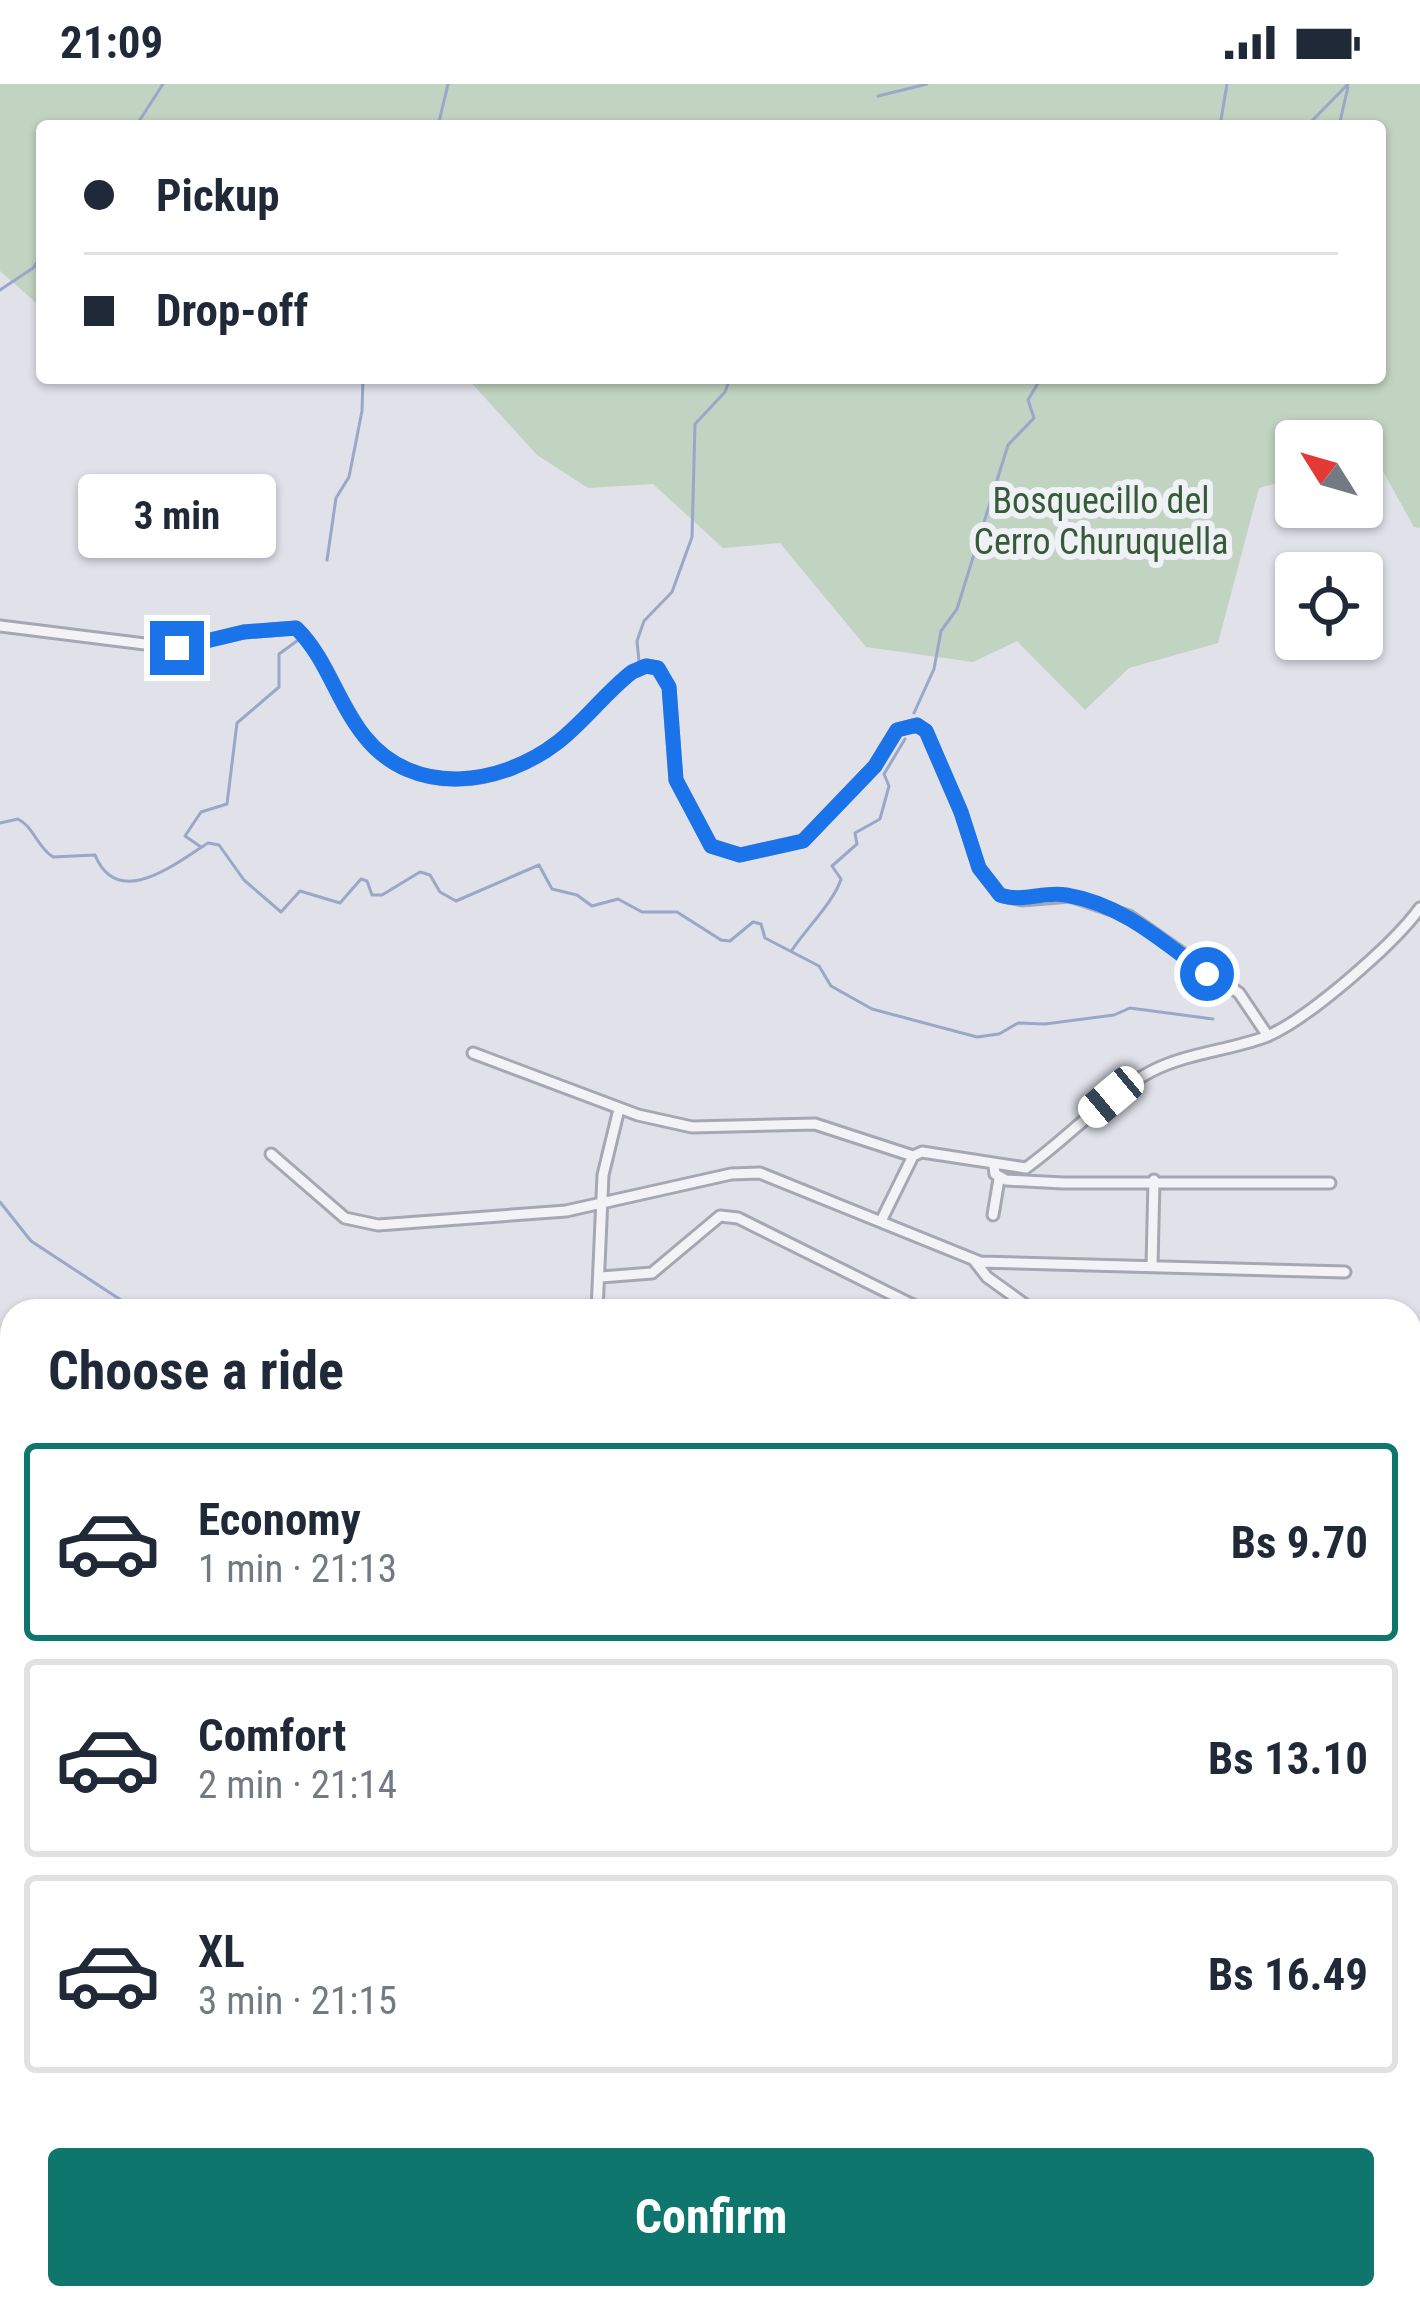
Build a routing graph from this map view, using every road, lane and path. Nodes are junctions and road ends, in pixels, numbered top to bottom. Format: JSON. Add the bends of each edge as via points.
{"nodes":[{"id":1,"x":0,"y":626,"type":"edge"},
{"id":2,"x":1420,"y":908,"type":"edge"},
{"id":3,"x":1268,"y":1036,"type":"junction"},
{"id":4,"x":473,"y":1053,"type":"dead end"},
{"id":5,"x":619,"y":1108,"type":"junction"},
{"id":6,"x":271,"y":1154,"type":"dead end"},
{"id":7,"x":913,"y":1156,"type":"junction"},
{"id":8,"x":994,"y":1166,"type":"junction"},
{"id":9,"x":999,"y":1179,"type":"junction"},
{"id":10,"x":1154,"y":1180,"type":"junction"},
{"id":11,"x":1330,"y":1183,"type":"dead end"},
{"id":12,"x":602,"y":1205,"type":"junction"},
{"id":13,"x":993,"y":1215,"type":"dead end"},
{"id":14,"x":881,"y":1221,"type":"junction"},
{"id":15,"x":973,"y":1259,"type":"junction"},
{"id":16,"x":1152,"y":1266,"type":"junction"},
{"id":17,"x":1346,"y":1272,"type":"dead end"},
{"id":18,"x":601,"y":1277,"type":"junction"},
{"id":19,"x":598,"y":1299,"type":"edge"},
{"id":20,"x":901,"y":1299,"type":"edge"},
{"id":21,"x":1017,"y":1299,"type":"edge"}],
"edges":[{"from":1,"to":3,"type":"street","via":[[177,648],[296,628],[368,740],[428,778],[475,781],[524,760],[554,745],[632,672],[658,668],[669,687],[679,789],[711,846],[740,855],[803,841],[875,766],[897,730],[917,725],[979,868],[1000,895],[1070,896],[1129,916],[1250,1003]]},
{"from":2,"to":3,"type":"street","via":[[1374,956]]},
{"from":3,"to":8,"type":"street","via":[[1151,1072],[1027,1168]]},
{"from":4,"to":5,"type":"street"},
{"from":5,"to":7,"type":"street","via":[[692,1127],[815,1124]]},
{"from":5,"to":12,"type":"street"},
{"from":6,"to":12,"type":"street","via":[[322,1203],[361,1223]]},
{"from":7,"to":8,"type":"street"},
{"from":7,"to":14,"type":"street"},
{"from":8,"to":9,"type":"street"},
{"from":9,"to":10,"type":"street"},
{"from":9,"to":13,"type":"street"},
{"from":10,"to":11,"type":"street"},
{"from":10,"to":16,"type":"street"},
{"from":12,"to":14,"type":"street","via":[[760,1172]]},
{"from":12,"to":18,"type":"street"},
{"from":14,"to":15,"type":"street"},
{"from":15,"to":16,"type":"street"},
{"from":15,"to":21,"type":"street"},
{"from":16,"to":17,"type":"street"},
{"from":18,"to":19,"type":"street"},
{"from":18,"to":20,"type":"street","via":[[652,1273],[720,1216]]}]}
